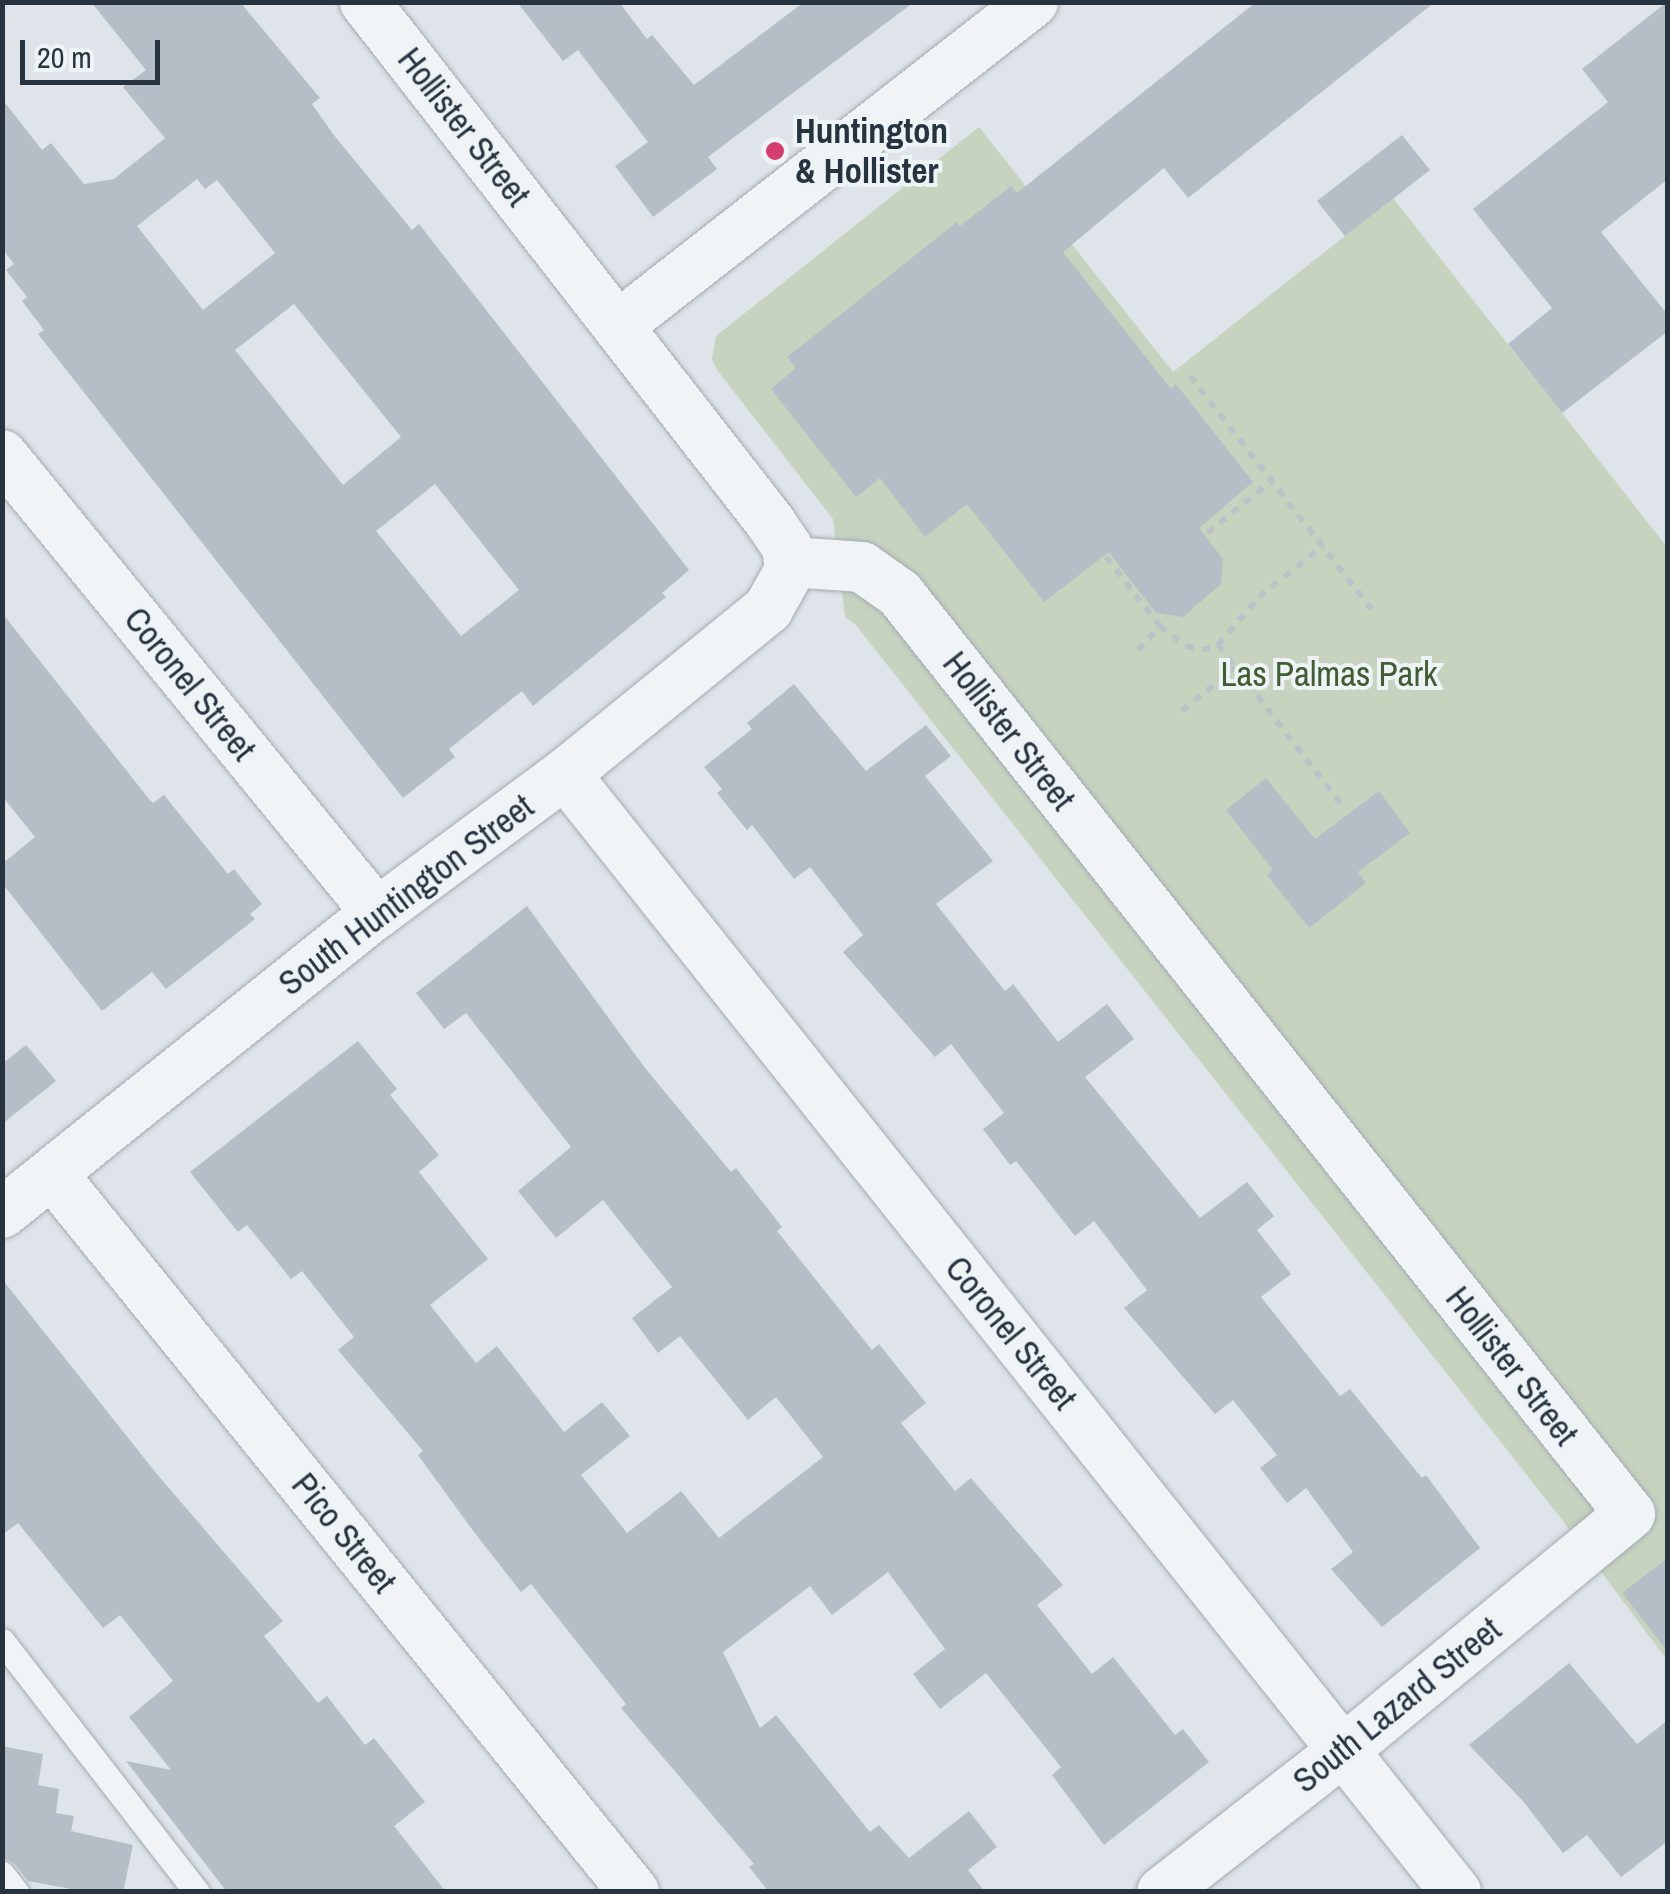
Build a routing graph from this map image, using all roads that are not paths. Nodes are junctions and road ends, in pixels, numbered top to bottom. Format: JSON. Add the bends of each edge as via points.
{"nodes":[{"id":1,"x":365,"y":2,"type":"edge"},
{"id":2,"x":1033,"y":2,"type":"edge"},
{"id":3,"x":619,"y":325,"type":"junction"},
{"id":4,"x":2,"y":455,"type":"edge"},
{"id":5,"x":791,"y":562,"type":"junction"},
{"id":6,"x":564,"y":774,"type":"junction"},
{"id":7,"x":377,"y":913,"type":"junction"},
{"id":8,"x":53,"y":1175,"type":"junction"},
{"id":9,"x":2,"y":1213,"type":"edge"},
{"id":10,"x":1630,"y":1514,"type":"joint"},
{"id":11,"x":2,"y":1642,"type":"edge"},
{"id":12,"x":1344,"y":1750,"type":"junction"},
{"id":13,"x":2,"y":1874,"type":"edge"},
{"id":14,"x":16,"y":1892,"type":"edge"},
{"id":15,"x":197,"y":1892,"type":"edge"},
{"id":16,"x":634,"y":1892,"type":"edge"},
{"id":17,"x":1162,"y":1892,"type":"edge"},
{"id":18,"x":1456,"y":1892,"type":"edge"}],
"edges":[{"from":1,"to":3,"type":"street","name":"Hollister Street"},
{"from":2,"to":3,"type":"street"},
{"from":3,"to":5,"type":"street","name":"Hollister Street","via":[[781,536]]},
{"from":4,"to":7,"type":"street","name":"Coronel Street"},
{"from":5,"to":6,"type":"street","name":"South Huntington Street","via":[[768,608]]},
{"from":5,"to":10,"type":"street","name":"Hollister Street","via":[[862,567],[888,580]]},
{"from":6,"to":7,"type":"street","name":"South Huntington Street"},
{"from":6,"to":12,"type":"street","name":"Coronel Street"},
{"from":7,"to":8,"type":"street","name":"South Huntington Street"},
{"from":8,"to":9,"type":"street","name":"South Huntington Street"},
{"from":8,"to":16,"type":"street","name":"Pico Street"},
{"from":10,"to":12,"type":"street","name":"South Lazard Street"},
{"from":11,"to":15,"type":"lane"},
{"from":12,"to":17,"type":"street","name":"South Lazard Street"},
{"from":12,"to":18,"type":"street","name":"Coronel Street"},
{"from":13,"to":14,"type":"lane"}]}
